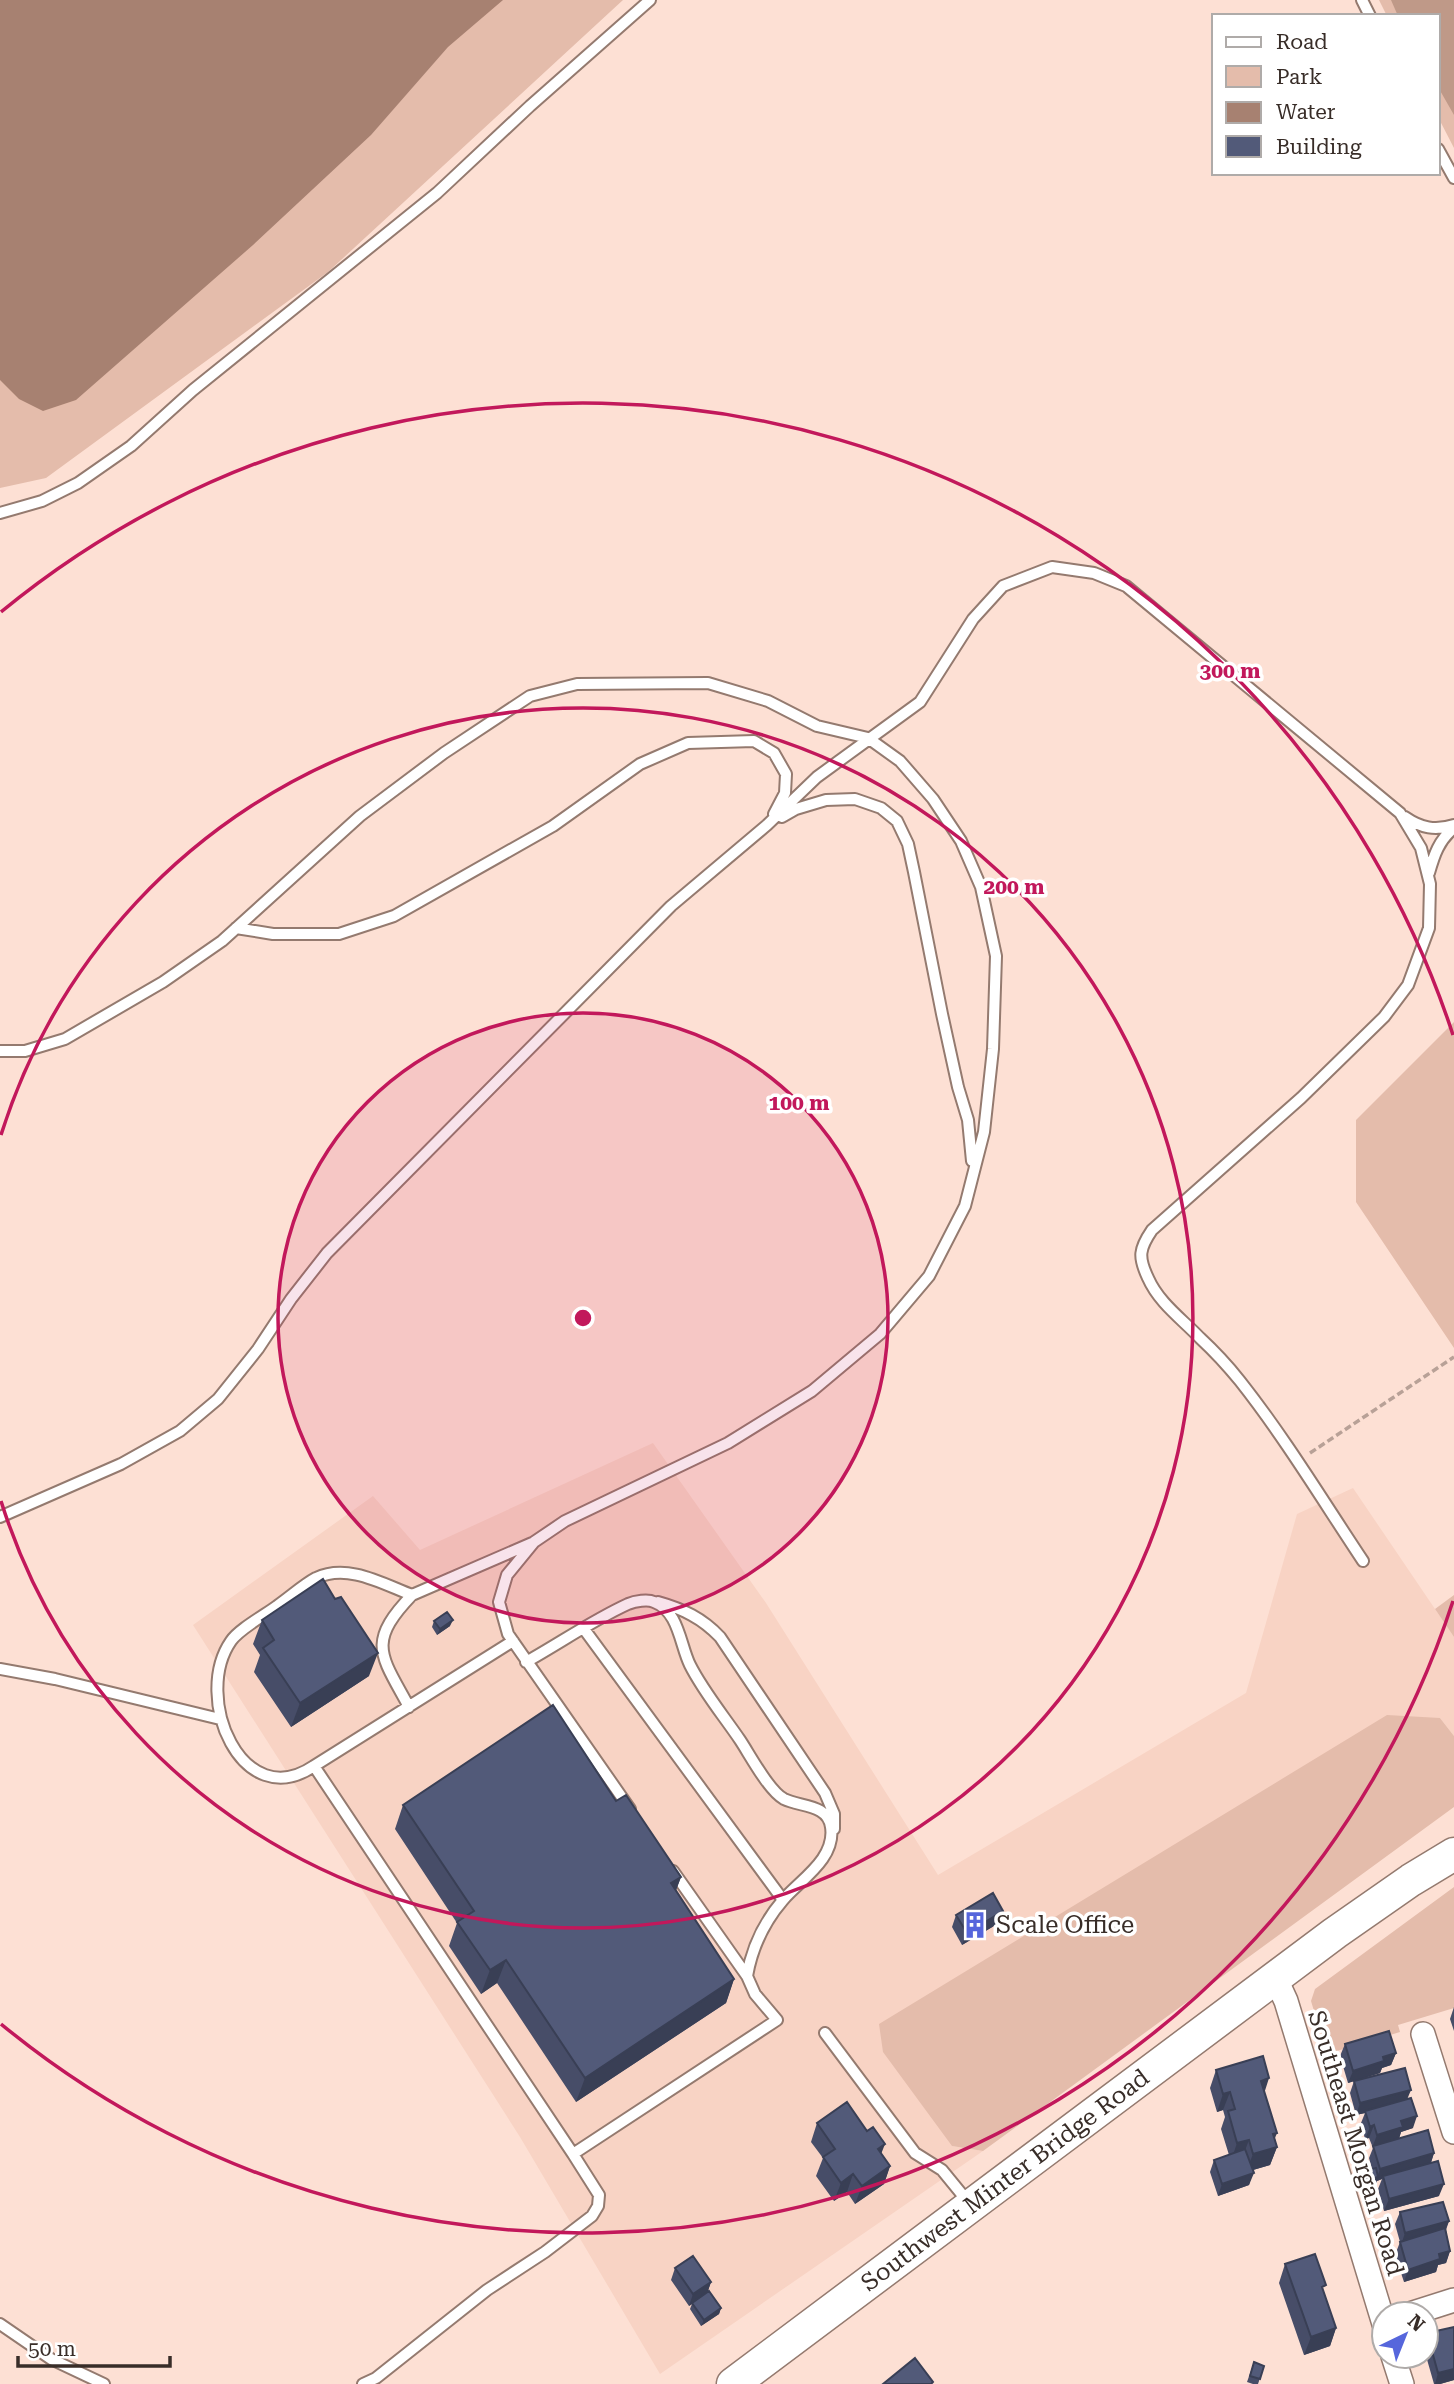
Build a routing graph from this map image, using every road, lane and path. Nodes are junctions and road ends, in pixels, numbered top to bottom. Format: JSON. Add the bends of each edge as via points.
{"nodes":[{"id":1,"x":650,"y":0,"type":"edge"},
{"id":2,"x":1440,"y":153,"type":"edge"},
{"id":3,"x":1454,"y":178,"type":"edge"},
{"id":4,"x":0,"y":513,"type":"edge"},
{"id":5,"x":868,"y":738,"type":"junction"},
{"id":6,"x":1400,"y":813,"type":"junction"},
{"id":7,"x":767,"y":825,"type":"junction"},
{"id":8,"x":1454,"y":826,"type":"edge"},
{"id":9,"x":1428,"y":877,"type":"junction"},
{"id":10,"x":236,"y":928,"type":"junction"},
{"id":11,"x":0,"y":1051,"type":"edge"},
{"id":12,"x":972,"y":1179,"type":"junction"},
{"id":13,"x":1454,"y":1357,"type":"edge"},
{"id":14,"x":1297,"y":1461,"type":"junction"},
{"id":15,"x":0,"y":1517,"type":"edge"},
{"id":16,"x":534,"y":1542,"type":"junction"},
{"id":17,"x":1363,"y":1561,"type":"dead end"},
{"id":18,"x":412,"y":1595,"type":"junction"},
{"id":19,"x":652,"y":1601,"type":"junction"},
{"id":20,"x":584,"y":1629,"type":"junction"},
{"id":21,"x":513,"y":1641,"type":"junction"},
{"id":22,"x":526,"y":1662,"type":"junction"},
{"id":23,"x":0,"y":1669,"type":"edge"},
{"id":24,"x":409,"y":1707,"type":"junction"},
{"id":25,"x":220,"y":1719,"type":"junction"},
{"id":26,"x":314,"y":1766,"type":"junction"},
{"id":27,"x":636,"y":1819,"type":"edge"},
{"id":28,"x":830,"y":1843,"type":"junction"},
{"id":29,"x":1454,"y":1854,"type":"edge"},
{"id":30,"x":668,"y":1864,"type":"edge"},
{"id":31,"x":783,"y":1900,"type":"junction"},
{"id":32,"x":747,"y":1976,"type":"junction"},
{"id":33,"x":1275,"y":1977,"type":"junction"},
{"id":34,"x":825,"y":2033,"type":"dead end"},
{"id":35,"x":1423,"y":2034,"type":"dead end"},
{"id":36,"x":1449,"y":2094,"type":"edge"},
{"id":37,"x":1454,"y":2132,"type":"edge"},
{"id":38,"x":573,"y":2154,"type":"junction"},
{"id":39,"x":971,"y":2206,"type":"junction"},
{"id":40,"x":1377,"y":2300,"type":"edge"},
{"id":41,"x":0,"y":2324,"type":"edge"},
{"id":42,"x":104,"y":2384,"type":"edge"},
{"id":43,"x":363,"y":2384,"type":"edge"},
{"id":44,"x":733,"y":2384,"type":"edge"}],
"edges":[{"from":1,"to":4,"type":"lane","via":[[437,193],[193,390],[131,446],[54,495]]},
{"from":2,"to":3,"type":"lane"},
{"from":5,"to":6,"type":"lane","via":[[920,702],[973,619],[1003,586],[1052,568],[1094,572],[1126,586]]},
{"from":5,"to":7,"type":"lane"},
{"from":5,"to":10,"type":"lane","via":[[817,726],[768,702],[708,682],[577,684],[530,696],[443,753],[360,816]]},
{"from":5,"to":12,"type":"lane","via":[[900,761],[933,799],[961,841],[981,887],[996,956],[984,1132]]},
{"from":6,"to":8,"type":"lane","via":[[1420,827]]},
{"from":6,"to":9,"type":"lane","via":[[1421,848]]},
{"from":7,"to":10,"type":"lane","via":[[785,793],[786,774],[774,753],[754,741],[688,743],[640,764],[553,826],[394,916],[339,934]]},
{"from":7,"to":12,"type":"lane","via":[[796,809],[845,799],[881,808],[897,821],[908,844],[968,1120]]},
{"from":7,"to":15,"type":"lane","via":[[671,906],[327,1252],[218,1399],[180,1431],[121,1464]]},
{"from":8,"to":9,"type":"lane","via":[[1443,836]]},
{"from":9,"to":14,"type":"lane","via":[[1429,928],[1408,985],[1384,1017],[1301,1098],[1152,1230],[1142,1245],[1141,1261],[1149,1281],[1170,1310],[1238,1379]]},
{"from":10,"to":11,"type":"lane","via":[[163,982],[65,1040],[25,1051]]},
{"from":12,"to":16,"type":"lane","via":[[965,1206],[929,1276],[880,1334],[812,1391],[728,1443],[565,1521]]},
{"from":13,"to":14,"type":"path"},
{"from":14,"to":17,"type":"lane"},
{"from":16,"to":18,"type":"lane"},
{"from":16,"to":21,"type":"lane","via":[[507,1575],[499,1602]]},
{"from":18,"to":24,"type":"lane","via":[[382,1637],[383,1661]]},
{"from":18,"to":25,"type":"lane","via":[[339,1571],[316,1578],[232,1639],[223,1655],[216,1692]]},
{"from":19,"to":20,"type":"lane","via":[[631,1603]]},
{"from":19,"to":28,"type":"lane","via":[[663,1606],[673,1620],[690,1664],[766,1779],[781,1798],[825,1814],[832,1826]]},
{"from":19,"to":28,"type":"lane","via":[[691,1614],[720,1637],[825,1793],[834,1814]]},
{"from":20,"to":22,"type":"lane"},
{"from":20,"to":31,"type":"lane"},
{"from":21,"to":22,"type":"lane"},
{"from":21,"to":24,"type":"lane"},
{"from":22,"to":27,"type":"lane"},
{"from":23,"to":25,"type":"lane"},
{"from":24,"to":26,"type":"lane"},
{"from":25,"to":26,"type":"lane","via":[[229,1741],[256,1772],[288,1778]]},
{"from":26,"to":38,"type":"lane"},
{"from":28,"to":31,"type":"lane","via":[[810,1874]]},
{"from":29,"to":33,"type":"main road","name":"Southwest Minter Bridge Road"},
{"from":30,"to":32,"type":"lane"},
{"from":31,"to":32,"type":"lane","via":[[751,1951]]},
{"from":32,"to":38,"type":"lane","via":[[755,1994],[777,2020]]},
{"from":33,"to":39,"type":"main road","name":"Southwest Minter Bridge Road"},
{"from":33,"to":40,"type":"street","name":"Southeast Morgan Road"},
{"from":34,"to":39,"type":"lane","via":[[915,2153],[942,2170]]},
{"from":35,"to":36,"type":"street"},
{"from":36,"to":37,"type":"street"},
{"from":38,"to":43,"type":"lane","via":[[599,2195],[592,2216]]},
{"from":39,"to":44,"type":"main road","name":"Southwest Minter Bridge Road"},
{"from":41,"to":42,"type":"lane","via":[[51,2359]]}]}
